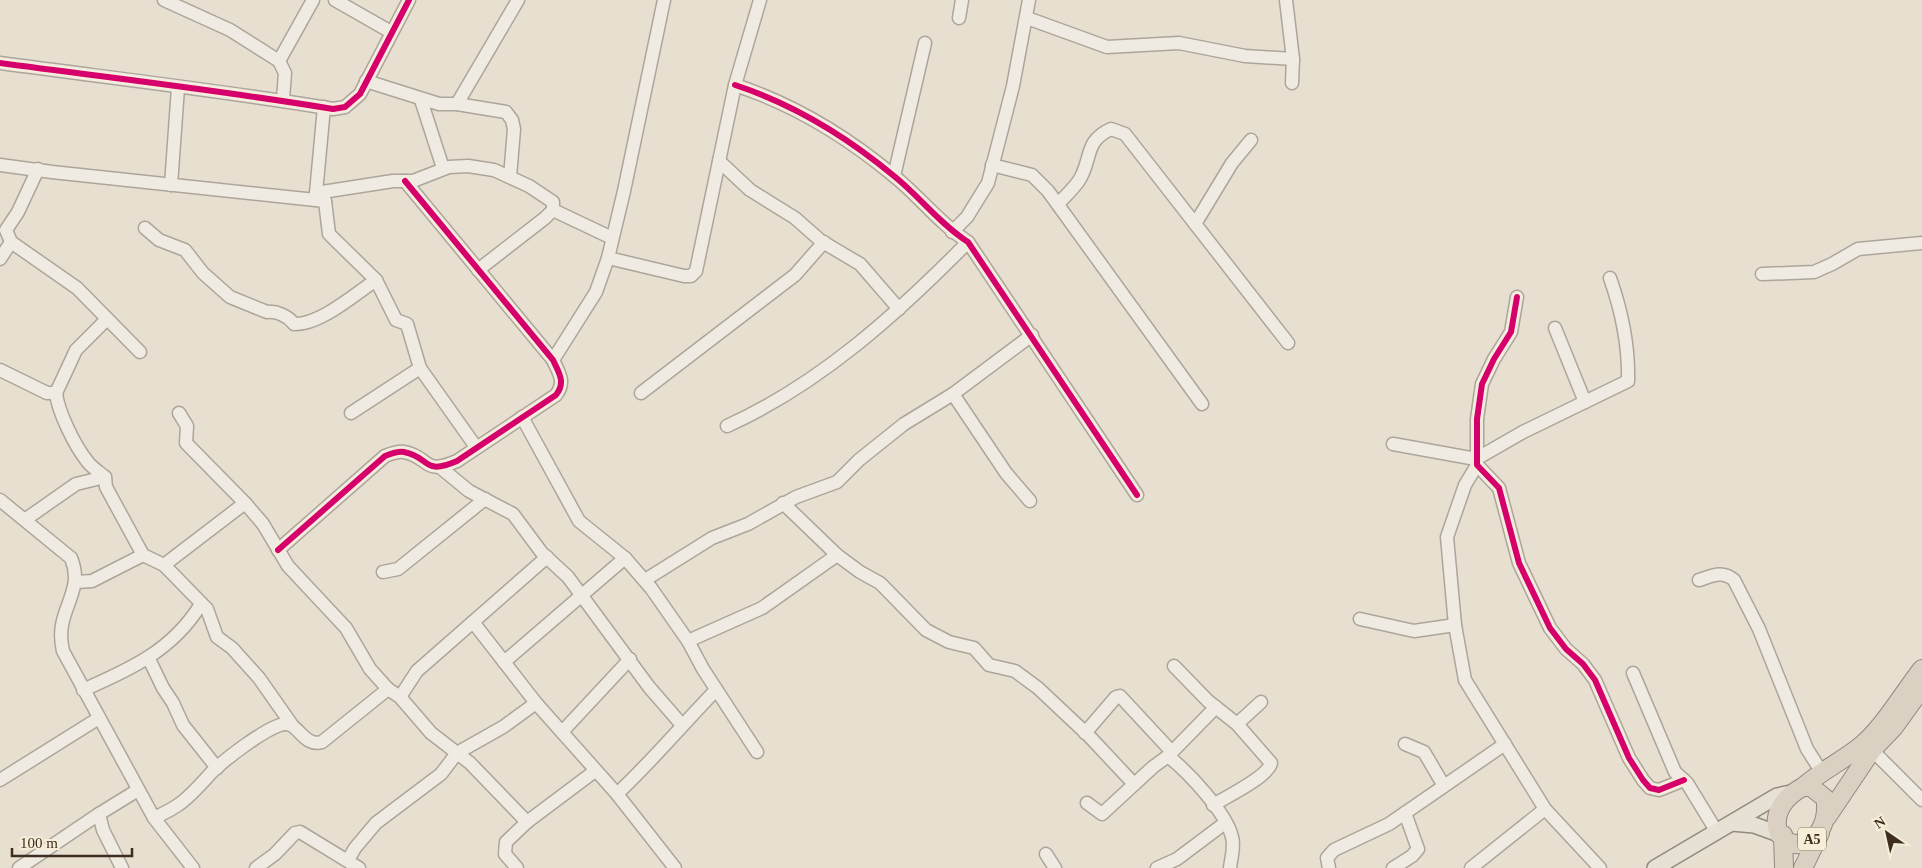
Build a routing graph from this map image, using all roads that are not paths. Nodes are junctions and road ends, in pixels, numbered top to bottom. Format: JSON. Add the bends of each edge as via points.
{"nodes":[{"id":1,"x":164,"y":0,"type":"edge"},
{"id":2,"x":312,"y":0,"type":"edge"},
{"id":3,"x":335,"y":0,"type":"edge"},
{"id":4,"x":409,"y":0,"type":"edge"},
{"id":5,"x":518,"y":0,"type":"edge"},
{"id":6,"x":664,"y":0,"type":"edge"},
{"id":7,"x":760,"y":0,"type":"edge"},
{"id":8,"x":962,"y":0,"type":"edge"},
{"id":9,"x":1029,"y":0,"type":"edge"},
{"id":10,"x":1286,"y":0,"type":"edge"},
{"id":11,"x":959,"y":18,"type":"dead end"},
{"id":12,"x":1027,"y":18,"type":"junction"},
{"id":13,"x":392,"y":32,"type":"junction"},
{"id":14,"x":925,"y":43,"type":"dead end"},
{"id":15,"x":1292,"y":59,"type":"junction"},
{"id":16,"x":279,"y":61,"type":"junction"},
{"id":17,"x":0,"y":63,"type":"edge"},
{"id":18,"x":366,"y":81,"type":"junction"},
{"id":19,"x":1292,"y":83,"type":"dead end"},
{"id":20,"x":735,"y":85,"type":"junction"},
{"id":21,"x":178,"y":88,"type":"junction"},
{"id":22,"x":283,"y":99,"type":"junction"},
{"id":23,"x":421,"y":100,"type":"junction"},
{"id":24,"x":457,"y":104,"type":"junction"},
{"id":25,"x":324,"y":107,"type":"junction"},
{"id":26,"x":1252,"y":140,"type":"dead end"},
{"id":27,"x":719,"y":161,"type":"junction"},
{"id":28,"x":0,"y":165,"type":"edge"},
{"id":29,"x":992,"y":165,"type":"junction"},
{"id":30,"x":38,"y":168,"type":"junction"},
{"id":31,"x":443,"y":168,"type":"junction"},
{"id":32,"x":894,"y":176,"type":"junction"},
{"id":33,"x":510,"y":177,"type":"junction"},
{"id":34,"x":404,"y":181,"type":"junction"},
{"id":35,"x":171,"y":185,"type":"junction"},
{"id":36,"x":320,"y":197,"type":"junction"},
{"id":37,"x":1058,"y":204,"type":"junction"},
{"id":38,"x":553,"y":210,"type":"junction"},
{"id":39,"x":1196,"y":224,"type":"junction"},
{"id":40,"x":145,"y":228,"type":"dead end"},
{"id":41,"x":952,"y":232,"type":"junction"},
{"id":42,"x":612,"y":238,"type":"junction"},
{"id":43,"x":11,"y":242,"type":"junction"},
{"id":44,"x":824,"y":242,"type":"junction"},
{"id":45,"x":968,"y":242,"type":"junction"},
{"id":46,"x":1922,"y":243,"type":"edge"},
{"id":47,"x":608,"y":258,"type":"junction"},
{"id":48,"x":0,"y":259,"type":"edge"},
{"id":49,"x":478,"y":270,"type":"junction"},
{"id":50,"x":1762,"y":274,"type":"dead end"},
{"id":51,"x":1610,"y":278,"type":"dead end"},
{"id":52,"x":376,"y":280,"type":"junction"},
{"id":53,"x":1517,"y":297,"type":"dead end"},
{"id":54,"x":899,"y":309,"type":"junction"},
{"id":55,"x":107,"y":319,"type":"junction"},
{"id":56,"x":1555,"y":328,"type":"dead end"},
{"id":57,"x":1032,"y":335,"type":"junction"},
{"id":58,"x":1288,"y":343,"type":"dead end"},
{"id":59,"x":140,"y":352,"type":"dead end"},
{"id":60,"x":553,"y":360,"type":"junction"},
{"id":61,"x":420,"y":368,"type":"junction"},
{"id":62,"x":0,"y":370,"type":"edge"},
{"id":63,"x":56,"y":393,"type":"junction"},
{"id":64,"x":641,"y":394,"type":"dead end"},
{"id":65,"x":953,"y":394,"type":"junction"},
{"id":66,"x":1585,"y":402,"type":"junction"},
{"id":67,"x":1202,"y":404,"type":"dead end"},
{"id":68,"x":180,"y":412,"type":"dead end"},
{"id":69,"x":351,"y":414,"type":"dead end"},
{"id":70,"x":522,"y":417,"type":"junction"},
{"id":71,"x":727,"y":426,"type":"dead end"},
{"id":72,"x":1393,"y":444,"type":"dead end"},
{"id":73,"x":476,"y":447,"type":"junction"},
{"id":74,"x":1477,"y":462,"type":"junction"},
{"id":75,"x":441,"y":468,"type":"junction"},
{"id":76,"x":105,"y":477,"type":"junction"},
{"id":77,"x":1137,"y":495,"type":"dead end"},
{"id":78,"x":485,"y":499,"type":"junction"},
{"id":79,"x":0,"y":500,"type":"edge"},
{"id":80,"x":1030,"y":501,"type":"dead end"},
{"id":81,"x":245,"y":502,"type":"junction"},
{"id":82,"x":783,"y":503,"type":"junction"},
{"id":83,"x":26,"y":519,"type":"junction"},
{"id":84,"x":278,"y":550,"type":"junction"},
{"id":85,"x":143,"y":555,"type":"junction"},
{"id":86,"x":837,"y":555,"type":"junction"},
{"id":87,"x":547,"y":557,"type":"junction"},
{"id":88,"x":625,"y":558,"type":"junction"},
{"id":89,"x":164,"y":565,"type":"junction"},
{"id":90,"x":383,"y":572,"type":"dead end"},
{"id":91,"x":645,"y":580,"type":"junction"},
{"id":92,"x":1699,"y":580,"type":"dead end"},
{"id":93,"x":77,"y":582,"type":"junction"},
{"id":94,"x":581,"y":597,"type":"junction"},
{"id":95,"x":201,"y":604,"type":"junction"},
{"id":96,"x":1360,"y":619,"type":"dead end"},
{"id":97,"x":473,"y":622,"type":"junction"},
{"id":98,"x":1455,"y":625,"type":"junction"},
{"id":99,"x":688,"y":641,"type":"junction"},
{"id":100,"x":149,"y":659,"type":"junction"},
{"id":101,"x":630,"y":659,"type":"junction"},
{"id":102,"x":504,"y":662,"type":"junction"},
{"id":103,"x":1174,"y":666,"type":"dead end"},
{"id":104,"x":1922,"y":669,"type":"edge"},
{"id":105,"x":1633,"y":673,"type":"dead end"},
{"id":106,"x":1922,"y":688,"type":"edge"},
{"id":107,"x":388,"y":689,"type":"junction"},
{"id":108,"x":83,"y":690,"type":"junction"},
{"id":109,"x":716,"y":690,"type":"junction"},
{"id":110,"x":400,"y":697,"type":"junction"},
{"id":111,"x":1261,"y":702,"type":"dead end"},
{"id":112,"x":536,"y":703,"type":"junction"},
{"id":113,"x":1216,"y":707,"type":"junction"},
{"id":114,"x":99,"y":718,"type":"junction"},
{"id":115,"x":1237,"y":724,"type":"junction"},
{"id":116,"x":292,"y":725,"type":"junction"},
{"id":117,"x":682,"y":725,"type":"junction"},
{"id":118,"x":562,"y":732,"type":"junction"},
{"id":119,"x":1085,"y":733,"type":"junction"},
{"id":120,"x":1405,"y":744,"type":"dead end"},
{"id":121,"x":1505,"y":744,"type":"junction"},
{"id":122,"x":1872,"y":750,"type":"junction"},
{"id":123,"x":757,"y":752,"type":"dead end"},
{"id":124,"x":457,"y":753,"type":"junction"},
{"id":125,"x":1170,"y":754,"type":"junction"},
{"id":126,"x":217,"y":768,"type":"junction"},
{"id":127,"x":595,"y":771,"type":"junction"},
{"id":128,"x":1820,"y":771,"type":"junction"},
{"id":129,"x":0,"y":780,"type":"edge"},
{"id":130,"x":1684,"y":780,"type":"junction"},
{"id":131,"x":1134,"y":784,"type":"junction"},
{"id":132,"x":1444,"y":786,"type":"junction"},
{"id":133,"x":138,"y":790,"type":"junction"},
{"id":134,"x":1797,"y":790,"type":"junction"},
{"id":135,"x":617,"y":794,"type":"junction"},
{"id":136,"x":1922,"y":800,"type":"edge"},
{"id":137,"x":1087,"y":803,"type":"dead end"},
{"id":138,"x":1213,"y":805,"type":"junction"},
{"id":139,"x":1545,"y":809,"type":"junction"},
{"id":140,"x":1405,"y":813,"type":"junction"},
{"id":141,"x":99,"y":814,"type":"junction"},
{"id":142,"x":154,"y":818,"type":"junction"},
{"id":143,"x":527,"y":822,"type":"junction"},
{"id":144,"x":1225,"y":822,"type":"junction"},
{"id":145,"x":1732,"y":823,"type":"junction"},
{"id":146,"x":1825,"y":823,"type":"junction"},
{"id":147,"x":1718,"y":832,"type":"junction"},
{"id":148,"x":1781,"y":835,"type":"junction"},
{"id":149,"x":1046,"y":854,"type":"dead end"},
{"id":150,"x":348,"y":860,"type":"junction"},
{"id":151,"x":20,"y":868,"type":"edge"},
{"id":152,"x":122,"y":868,"type":"edge"},
{"id":153,"x":193,"y":868,"type":"edge"},
{"id":154,"x":256,"y":868,"type":"edge"},
{"id":155,"x":359,"y":868,"type":"edge"},
{"id":156,"x":517,"y":868,"type":"edge"},
{"id":157,"x":675,"y":868,"type":"edge"},
{"id":158,"x":1054,"y":868,"type":"edge"},
{"id":159,"x":1158,"y":868,"type":"edge"},
{"id":160,"x":1230,"y":868,"type":"edge"},
{"id":161,"x":1329,"y":868,"type":"edge"},
{"id":162,"x":1394,"y":868,"type":"edge"},
{"id":163,"x":1471,"y":868,"type":"edge"},
{"id":164,"x":1600,"y":868,"type":"edge"},
{"id":165,"x":1656,"y":868,"type":"edge"},
{"id":166,"x":1784,"y":868,"type":"edge"},
{"id":167,"x":1803,"y":868,"type":"edge"}],
"edges":[{"from":1,"to":16,"type":"street","via":[[230,30]]},
{"from":2,"to":16,"type":"street"},
{"from":3,"to":13,"type":"street"},
{"from":4,"to":13,"type":"street"},
{"from":5,"to":24,"type":"street"},
{"from":6,"to":42,"type":"street"},
{"from":7,"to":20,"type":"street"},
{"from":8,"to":11,"type":"street"},
{"from":9,"to":12,"type":"street"},
{"from":10,"to":15,"type":"street"},
{"from":12,"to":15,"type":"street","via":[[1107,47],[1179,43],[1245,56]]},
{"from":12,"to":29,"type":"street"},
{"from":13,"to":18,"type":"street"},
{"from":14,"to":32,"type":"street"},
{"from":15,"to":19,"type":"street"},
{"from":16,"to":22,"type":"street","via":[[285,73]]},
{"from":17,"to":21,"type":"street"},
{"from":18,"to":23,"type":"street"},
{"from":18,"to":25,"type":"street","via":[[353,102],[345,107]]},
{"from":20,"to":27,"type":"street"},
{"from":20,"to":32,"type":"street","via":[[769,96],[824,125]]},
{"from":21,"to":22,"type":"street"},
{"from":21,"to":35,"type":"street"},
{"from":22,"to":25,"type":"street"},
{"from":23,"to":24,"type":"street"},
{"from":23,"to":31,"type":"street"},
{"from":24,"to":33,"type":"street","via":[[500,110],[510,115],[514,129]]},
{"from":25,"to":36,"type":"street"},
{"from":26,"to":39,"type":"street","via":[[1232,164]]},
{"from":27,"to":44,"type":"street","via":[[750,190],[795,218]]},
{"from":27,"to":47,"type":"street","via":[[699,261],[691,276]]},
{"from":28,"to":30,"type":"street"},
{"from":29,"to":37,"type":"street","via":[[1032,175]]},
{"from":29,"to":41,"type":"street","via":[[980,198]]},
{"from":30,"to":35,"type":"street"},
{"from":30,"to":43,"type":"street","via":[[6,230]]},
{"from":31,"to":33,"type":"street","via":[[468,166],[494,170]]},
{"from":31,"to":34,"type":"street","via":[[413,181]]},
{"from":32,"to":41,"type":"street"},
{"from":33,"to":38,"type":"street","via":[[547,195],[553,202]]},
{"from":34,"to":36,"type":"street"},
{"from":34,"to":49,"type":"street"},
{"from":35,"to":36,"type":"street"},
{"from":36,"to":52,"type":"street","via":[[329,234]]},
{"from":37,"to":39,"type":"street","via":[[1081,177],[1090,147],[1099,134],[1111,129],[1125,134]]},
{"from":37,"to":67,"type":"street"},
{"from":38,"to":42,"type":"street"},
{"from":38,"to":49,"type":"street"},
{"from":39,"to":58,"type":"street"},
{"from":40,"to":52,"type":"street","via":[[159,240],[185,250],[203,273],[230,297],[266,312],[289,317],[294,324],[304,324],[320,317]]},
{"from":41,"to":45,"type":"street"},
{"from":42,"to":47,"type":"street"},
{"from":43,"to":48,"type":"street"},
{"from":43,"to":55,"type":"street","via":[[78,288]]},
{"from":44,"to":54,"type":"street","via":[[860,264]]},
{"from":44,"to":64,"type":"street","via":[[795,275]]},
{"from":45,"to":54,"type":"street"},
{"from":45,"to":57,"type":"street"},
{"from":46,"to":50,"type":"street","via":[[1858,249],[1814,272]]},
{"from":47,"to":60,"type":"street","via":[[596,292]]},
{"from":49,"to":60,"type":"street"},
{"from":51,"to":66,"type":"street","via":[[1622,313],[1628,381]]},
{"from":52,"to":61,"type":"street","via":[[396,320],[407,324]]},
{"from":53,"to":74,"type":"street","via":[[1511,332],[1482,384],[1477,419]]},
{"from":54,"to":71,"type":"street","via":[[810,380]]},
{"from":55,"to":59,"type":"street"},
{"from":55,"to":63,"type":"street","via":[[76,350]]},
{"from":56,"to":66,"type":"street"},
{"from":57,"to":65,"type":"street"},
{"from":57,"to":77,"type":"street"},
{"from":60,"to":70,"type":"street","via":[[562,379],[562,388]]},
{"from":61,"to":69,"type":"street"},
{"from":61,"to":73,"type":"street"},
{"from":62,"to":63,"type":"street","via":[[47,393]]},
{"from":63,"to":76,"type":"street","via":[[57,405],[87,462]]},
{"from":65,"to":80,"type":"street","via":[[1006,473]]},
{"from":65,"to":82,"type":"street","via":[[890,434],[837,482]]},
{"from":66,"to":74,"type":"street","via":[[1523,432]]},
{"from":68,"to":81,"type":"street","via":[[187,426],[186,443]]},
{"from":70,"to":73,"type":"street"},
{"from":70,"to":88,"type":"street","via":[[579,521]]},
{"from":72,"to":74,"type":"street"},
{"from":73,"to":75,"type":"street"},
{"from":74,"to":98,"type":"street","via":[[1465,485],[1447,537]]},
{"from":74,"to":130,"type":"street","via":[[1499,488],[1519,563],[1550,628],[1595,680],[1646,784],[1655,790]]},
{"from":75,"to":78,"type":"street","via":[[468,491]]},
{"from":75,"to":84,"type":"street","via":[[430,467],[402,451],[385,456]]},
{"from":76,"to":83,"type":"street","via":[[76,484]]},
{"from":76,"to":85,"type":"street","via":[[106,487]]},
{"from":78,"to":87,"type":"street","via":[[513,514]]},
{"from":78,"to":90,"type":"street","via":[[398,569]]},
{"from":79,"to":83,"type":"street"},
{"from":81,"to":84,"type":"street"},
{"from":81,"to":89,"type":"street"},
{"from":82,"to":86,"type":"street"},
{"from":82,"to":91,"type":"street","via":[[748,524],[712,538]]},
{"from":83,"to":93,"type":"street","via":[[71,558]]},
{"from":84,"to":107,"type":"street","via":[[288,566],[346,628],[370,668]]},
{"from":85,"to":89,"type":"street"},
{"from":85,"to":93,"type":"street","via":[[92,580]]},
{"from":86,"to":99,"type":"street","via":[[762,608]]},
{"from":86,"to":119,"type":"street","via":[[880,584],[926,630],[949,642],[974,648],[989,665],[1019,674]]},
{"from":87,"to":94,"type":"street","via":[[564,573]]},
{"from":87,"to":97,"type":"street"},
{"from":88,"to":91,"type":"street"},
{"from":88,"to":94,"type":"street"},
{"from":89,"to":95,"type":"street"},
{"from":91,"to":99,"type":"street"},
{"from":92,"to":128,"type":"street","via":[[1719,574],[1734,580],[1760,629],[1807,749]]},
{"from":93,"to":108,"type":"street","via":[[61,621],[59,636]]},
{"from":94,"to":101,"type":"street"},
{"from":94,"to":102,"type":"street"},
{"from":95,"to":100,"type":"street","via":[[189,623]]},
{"from":95,"to":116,"type":"street","via":[[210,613],[217,637],[232,648],[259,678]]},
{"from":96,"to":98,"type":"street","via":[[1414,631]]},
{"from":97,"to":102,"type":"street"},
{"from":97,"to":110,"type":"street","via":[[417,671]]},
{"from":98,"to":121,"type":"street","via":[[1465,680]]},
{"from":99,"to":109,"type":"street"},
{"from":100,"to":108,"type":"street"},
{"from":100,"to":126,"type":"street","via":[[174,702],[183,725]]},
{"from":101,"to":117,"type":"street"},
{"from":101,"to":118,"type":"street"},
{"from":102,"to":112,"type":"street"},
{"from":103,"to":113,"type":"street"},
{"from":104,"to":128,"type":"highway","number":"A5","via":[[1868,739]]},
{"from":105,"to":130,"type":"street","via":[[1675,772]]},
{"from":106,"to":122,"type":"highway","number":"A5","via":[[1894,727]]},
{"from":107,"to":110,"type":"street"},
{"from":107,"to":116,"type":"street","via":[[322,742],[308,741]]},
{"from":108,"to":114,"type":"street"},
{"from":109,"to":117,"type":"street"},
{"from":109,"to":123,"type":"street"},
{"from":110,"to":124,"type":"street","via":[[431,733]]},
{"from":111,"to":115,"type":"street"},
{"from":112,"to":118,"type":"street"},
{"from":112,"to":124,"type":"street","via":[[503,728]]},
{"from":113,"to":115,"type":"street"},
{"from":113,"to":125,"type":"street"},
{"from":114,"to":129,"type":"street"},
{"from":114,"to":133,"type":"street"},
{"from":115,"to":138,"type":"street","via":[[1267,757],[1270,767],[1262,776]]},
{"from":116,"to":126,"type":"street","via":[[285,723],[272,728]]},
{"from":117,"to":135,"type":"street","via":[[656,757]]},
{"from":118,"to":127,"type":"street"},
{"from":119,"to":125,"type":"street","via":[[1120,696]]},
{"from":119,"to":131,"type":"street"},
{"from":120,"to":132,"type":"street","via":[[1424,752]]},
{"from":121,"to":132,"type":"street"},
{"from":121,"to":139,"type":"street"},
{"from":122,"to":136,"type":"street"},
{"from":122,"to":146,"type":"highway","number":"A5"},
{"from":124,"to":143,"type":"street"},
{"from":124,"to":150,"type":"street","via":[[441,774],[376,823]]},
{"from":125,"to":131,"type":"street"},
{"from":125,"to":138,"type":"street","via":[[1192,776]]},
{"from":126,"to":142,"type":"street","via":[[179,805]]},
{"from":127,"to":135,"type":"street"},
{"from":127,"to":143,"type":"street"},
{"from":128,"to":134,"type":"highway","number":"A5"},
{"from":130,"to":147,"type":"street"},
{"from":131,"to":137,"type":"street","via":[[1102,814]]},
{"from":132,"to":140,"type":"street"},
{"from":133,"to":141,"type":"street"},
{"from":133,"to":142,"type":"street"},
{"from":134,"to":145,"type":"main road","via":[[1777,796]]},
{"from":134,"to":146,"type":"highway","number":"A5","via":[[1811,787],[1820,792],[1825,798]]},
{"from":134,"to":148,"type":"highway","number":"A5","via":[[1776,818]]},
{"from":135,"to":157,"type":"street"},
{"from":138,"to":144,"type":"street"},
{"from":139,"to":163,"type":"street"},
{"from":139,"to":164,"type":"street"},
{"from":140,"to":161,"type":"street","via":[[1334,850],[1328,858]]},
{"from":140,"to":162,"type":"street","via":[[1418,848]]},
{"from":141,"to":151,"type":"street"},
{"from":141,"to":152,"type":"street","via":[[103,830]]},
{"from":142,"to":153,"type":"street"},
{"from":143,"to":156,"type":"street","via":[[504,847],[505,854]]},
{"from":144,"to":159,"type":"street","via":[[1177,860]]},
{"from":144,"to":160,"type":"street","via":[[1232,836]]},
{"from":145,"to":147,"type":"main road"},
{"from":145,"to":148,"type":"main road","via":[[1754,825]]},
{"from":146,"to":148,"type":"highway","number":"A5","via":[[1807,842],[1798,844],[1783,840]]},
{"from":146,"to":167,"type":"highway","number":"A5"},
{"from":147,"to":165,"type":"main road"},
{"from":148,"to":166,"type":"highway","number":"A5"},
{"from":149,"to":158,"type":"street"},
{"from":150,"to":154,"type":"street","via":[[300,832]]},
{"from":150,"to":155,"type":"street"}]}
